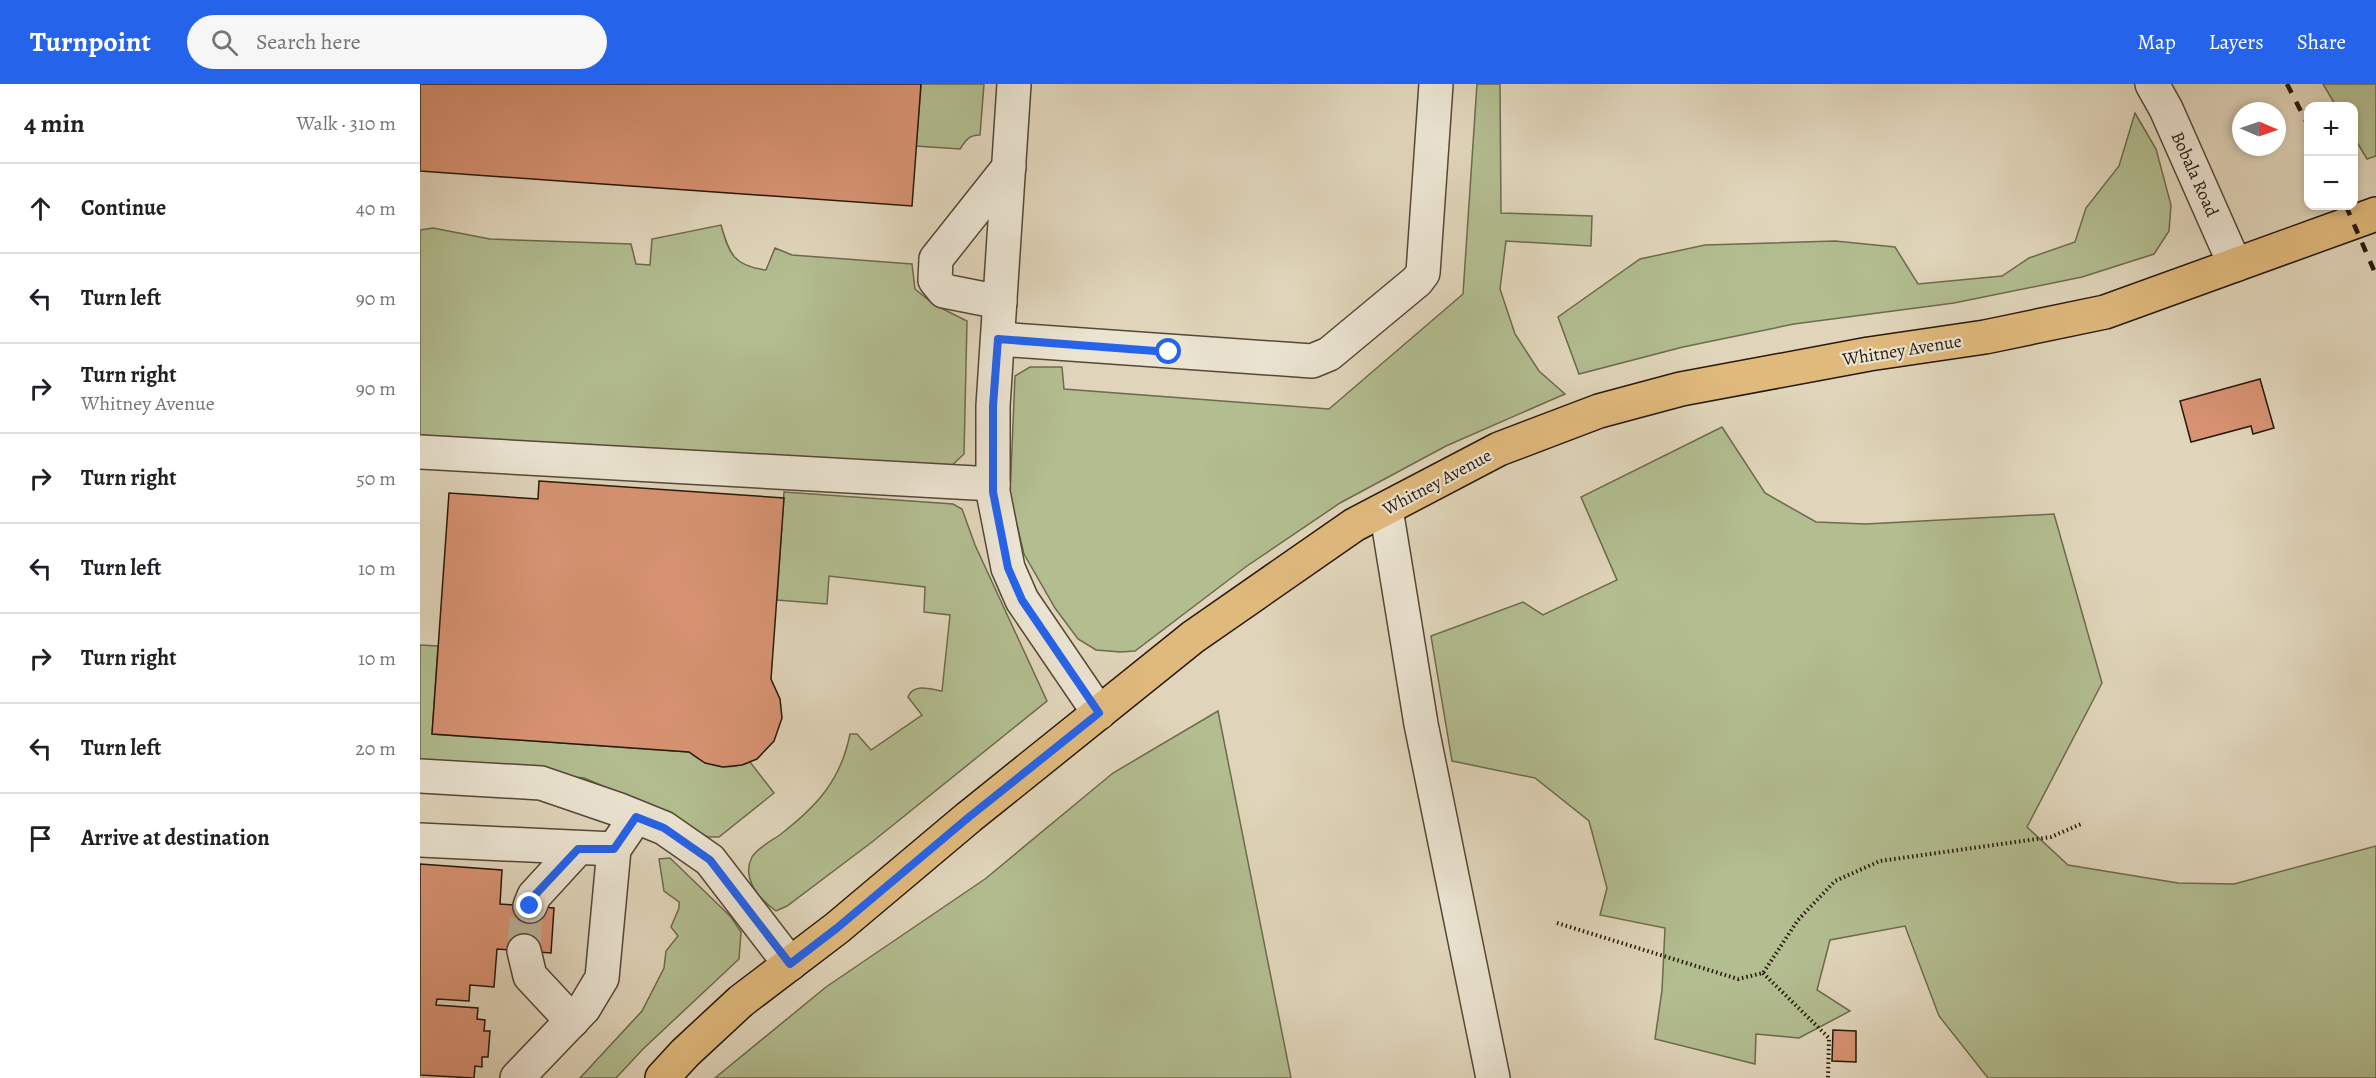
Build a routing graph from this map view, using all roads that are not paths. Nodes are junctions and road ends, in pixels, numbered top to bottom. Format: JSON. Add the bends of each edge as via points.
{"nodes":[{"id":1,"x":1014,"y":84,"type":"edge"},
{"id":2,"x":1436,"y":84,"type":"edge"},
{"id":3,"x":2151,"y":84,"type":"edge"},
{"id":4,"x":1009,"y":167,"type":"junction"},
{"id":5,"x":2376,"y":214,"type":"edge"},
{"id":6,"x":2235,"y":265,"type":"junction"},
{"id":7,"x":1000,"y":302,"type":"junction"},
{"id":8,"x":998,"y":339,"type":"junction"},
{"id":9,"x":420,"y":452,"type":"edge"},
{"id":10,"x":993,"y":484,"type":"junction"},
{"id":11,"x":1386,"y":509,"type":"junction"},
{"id":12,"x":1099,"y":713,"type":"junction"},
{"id":13,"x":420,"y":776,"type":"edge"},
{"id":14,"x":636,"y":817,"type":"junction"},
{"id":15,"x":420,"y":840,"type":"edge"},
{"id":16,"x":578,"y":849,"type":"junction"},
{"id":17,"x":614,"y":849,"type":"junction"},
{"id":18,"x":530,"y":906,"type":"tunnel mouth"},
{"id":19,"x":524,"y":951,"type":"tunnel mouth"},
{"id":20,"x":790,"y":964,"type":"junction"},
{"id":21,"x":572,"y":1021,"type":"junction"},
{"id":22,"x":518,"y":1078,"type":"edge"},
{"id":23,"x":662,"y":1078,"type":"edge"},
{"id":24,"x":1493,"y":1078,"type":"edge"}],
"edges":[{"from":1,"to":4,"type":"street"},
{"from":2,"to":8,"type":"street","via":[[1423,273],[1329,354],[1312,361]]},
{"from":3,"to":6,"type":"street","name":"Bobala Road","via":[[2166,109]]},
{"from":4,"to":7,"type":"street"},
{"from":4,"to":7,"type":"street","via":[[936,259],[935,280],[944,291]]},
{"from":5,"to":6,"type":"main road","name":"Whitney Avenue"},
{"from":6,"to":11,"type":"main road","name":"Whitney Avenue","via":[[2105,312],[1985,337],[1681,389],[1599,411],[1499,449]]},
{"from":7,"to":8,"type":"street"},
{"from":8,"to":10,"type":"street"},
{"from":9,"to":10,"type":"street"},
{"from":10,"to":12,"type":"street","via":[[1008,568],[1022,600]]},
{"from":11,"to":12,"type":"main road","name":"Whitney Avenue","via":[[1354,525],[1193,637]]},
{"from":11,"to":24,"type":"street","via":[[1421,724]]},
{"from":12,"to":20,"type":"main road","name":"Whitney Avenue"},
{"from":13,"to":14,"type":"street","via":[[541,783]]},
{"from":14,"to":17,"type":"street"},
{"from":14,"to":20,"type":"street","via":[[664,828],[710,860]]},
{"from":15,"to":16,"type":"street"},
{"from":16,"to":17,"type":"street"},
{"from":16,"to":18,"type":"street","via":[[534,896]]},
{"from":17,"to":21,"type":"street","via":[[602,978]]},
{"from":19,"to":21,"type":"street","via":[[530,976]]},
{"from":20,"to":23,"type":"main road","name":"Whitney Avenue","via":[[741,1001]]},
{"from":21,"to":22,"type":"street"}]}
